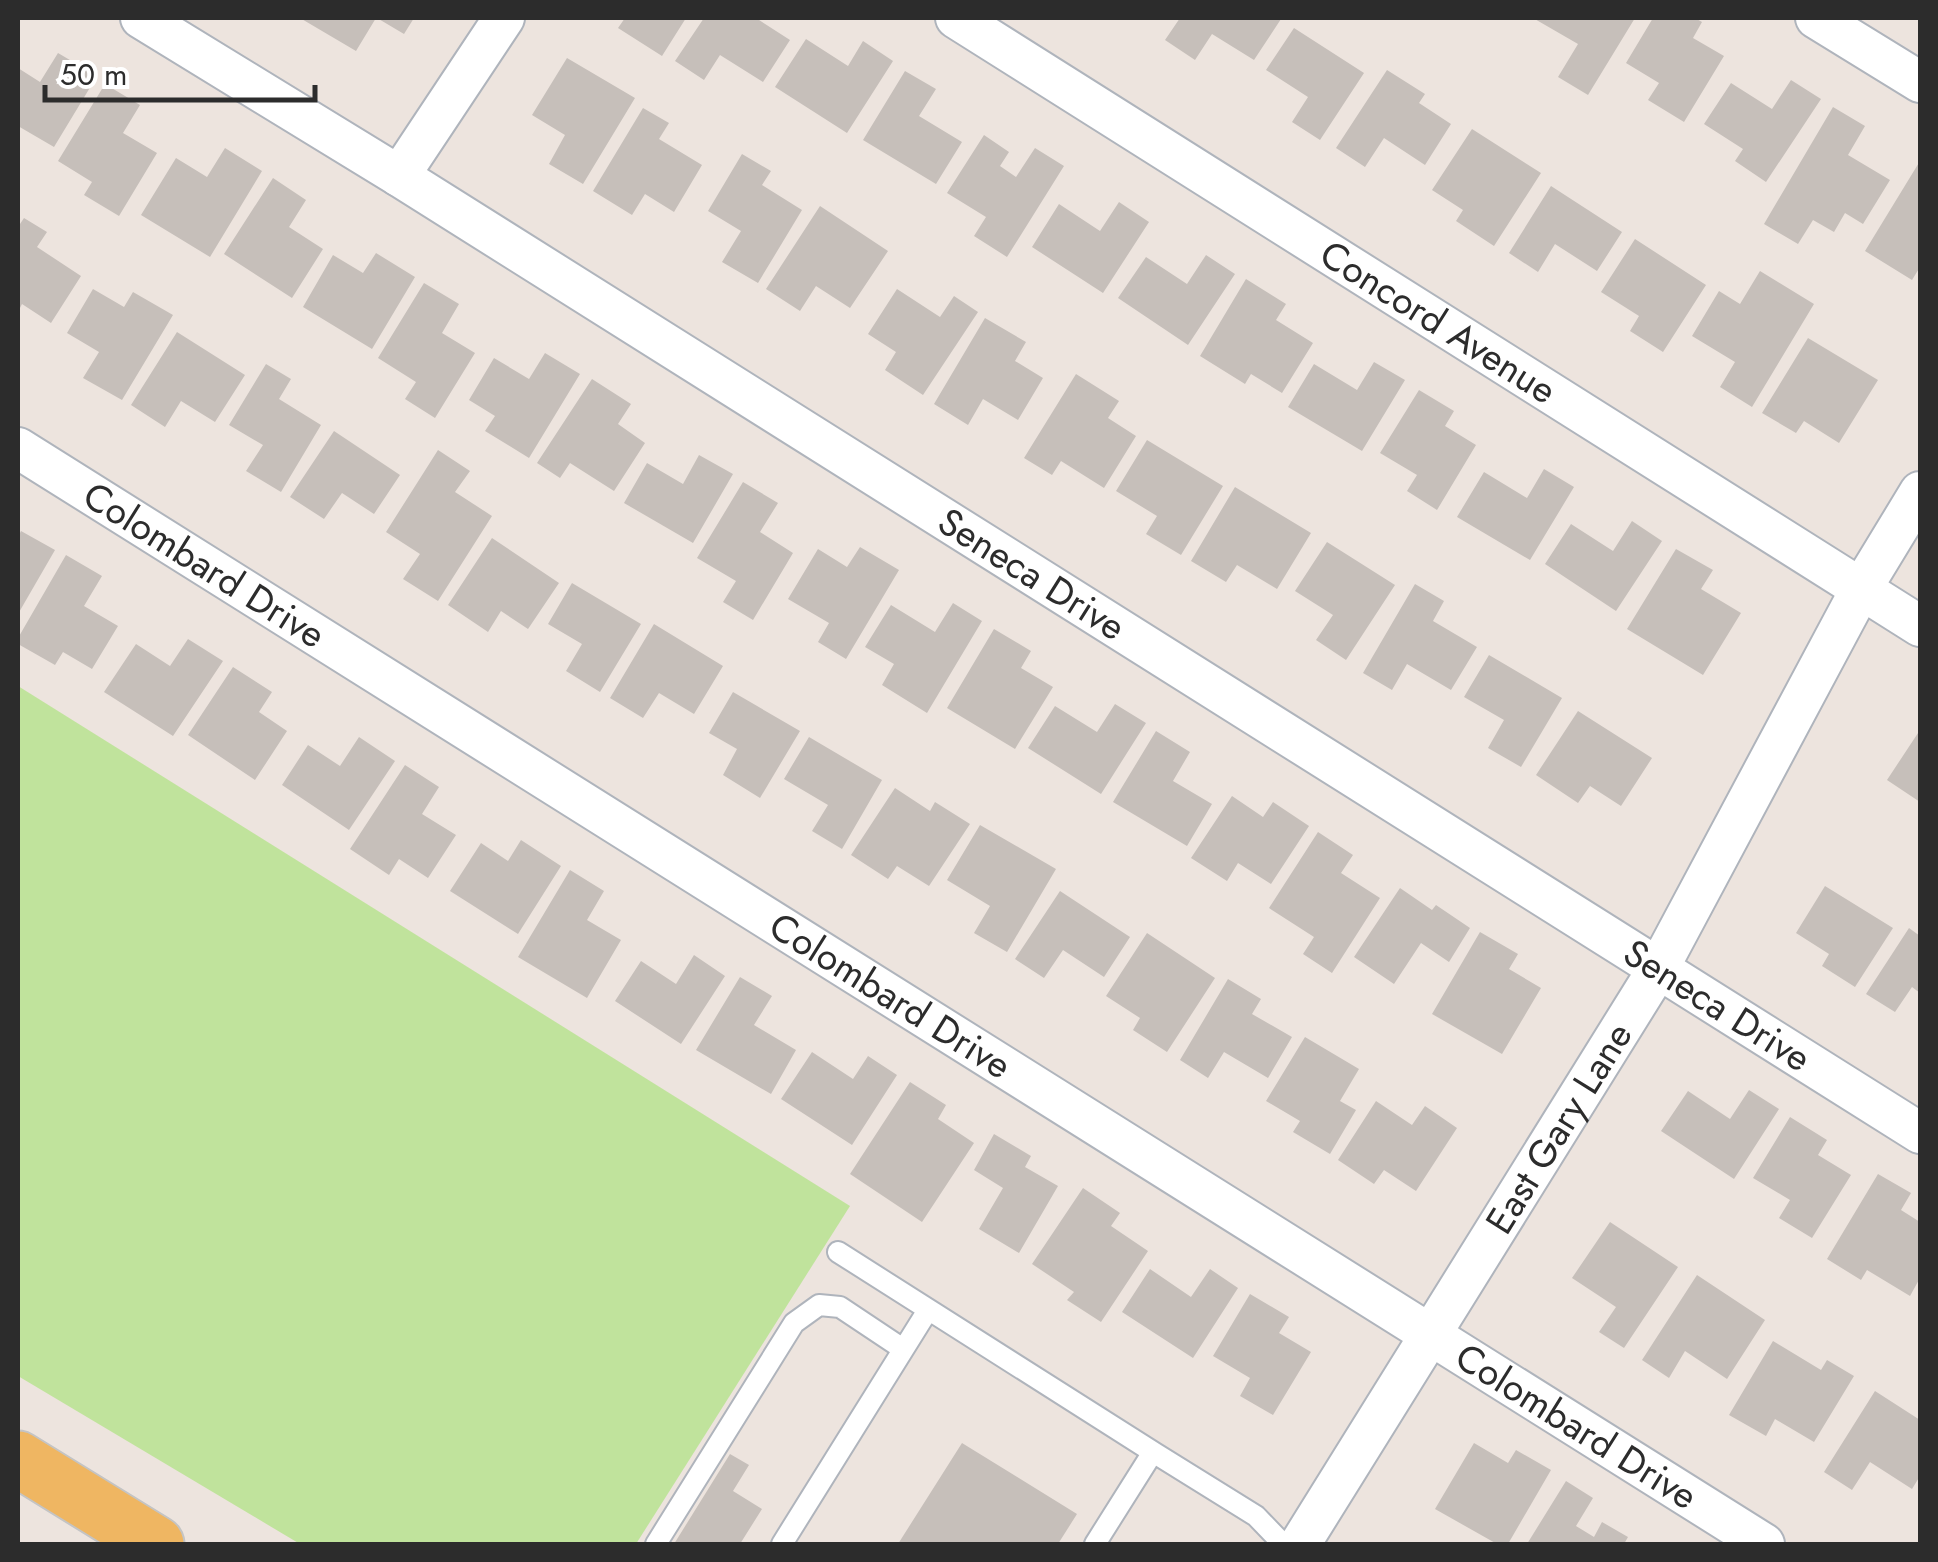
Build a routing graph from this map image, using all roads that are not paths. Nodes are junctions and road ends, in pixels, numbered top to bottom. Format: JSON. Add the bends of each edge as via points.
{"nodes":[{"id":1,"x":141,"y":18,"type":"edge"},
{"id":2,"x":504,"y":18,"type":"edge"},
{"id":3,"x":956,"y":18,"type":"edge"},
{"id":4,"x":1816,"y":18,"type":"edge"},
{"id":5,"x":1920,"y":82,"type":"edge"},
{"id":6,"x":399,"y":176,"type":"junction"},
{"id":7,"x":18,"y":448,"type":"edge"},
{"id":8,"x":1920,"y":492,"type":"edge"},
{"id":9,"x":1861,"y":589,"type":"junction"},
{"id":10,"x":1920,"y":626,"type":"edge"},
{"id":11,"x":1658,"y":969,"type":"junction"},
{"id":12,"x":1920,"y":1133,"type":"edge"},
{"id":13,"x":838,"y":1252,"type":"dead end"},
{"id":14,"x":928,"y":1310,"type":"junction"},
{"id":15,"x":1430,"y":1334,"type":"junction"},
{"id":16,"x":903,"y":1349,"type":"junction"},
{"id":17,"x":1154,"y":1452,"type":"junction"},
{"id":18,"x":18,"y":1458,"type":"edge"},
{"id":19,"x":156,"y":1544,"type":"edge"},
{"id":20,"x":656,"y":1544,"type":"edge"},
{"id":21,"x":782,"y":1544,"type":"edge"},
{"id":22,"x":1095,"y":1544,"type":"edge"},
{"id":23,"x":1283,"y":1544,"type":"edge"},
{"id":24,"x":1300,"y":1544,"type":"edge"},
{"id":25,"x":1764,"y":1544,"type":"edge"}],
"edges":[{"from":1,"to":6,"type":"street","name":"Seneca Drive"},
{"from":2,"to":6,"type":"street"},
{"from":3,"to":9,"type":"street","name":"Concord Avenue"},
{"from":4,"to":5,"type":"street"},
{"from":6,"to":11,"type":"street","name":"Seneca Drive"},
{"from":7,"to":15,"type":"street","name":"Colombard Drive"},
{"from":8,"to":9,"type":"street","name":"East Gary Lane"},
{"from":9,"to":10,"type":"street","name":"Concord Avenue"},
{"from":9,"to":11,"type":"street","name":"East Gary Lane"},
{"from":11,"to":12,"type":"street","name":"Seneca Drive"},
{"from":11,"to":15,"type":"street","name":"East Gary Lane"},
{"from":13,"to":14,"type":"lane"},
{"from":14,"to":16,"type":"lane"},
{"from":14,"to":17,"type":"lane"},
{"from":15,"to":24,"type":"street","name":"East Gary Lane"},
{"from":15,"to":25,"type":"street","name":"Colombard Drive"},
{"from":16,"to":20,"type":"lane","via":[[840,1308],[819,1306],[794,1323]]},
{"from":16,"to":21,"type":"lane"},
{"from":17,"to":22,"type":"lane"},
{"from":17,"to":23,"type":"lane","via":[[1256,1516]]},
{"from":18,"to":19,"type":"main road"}]}
